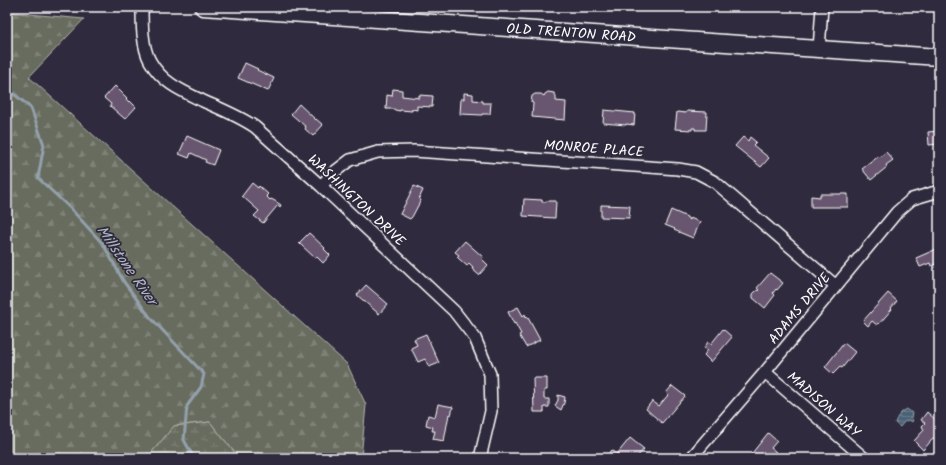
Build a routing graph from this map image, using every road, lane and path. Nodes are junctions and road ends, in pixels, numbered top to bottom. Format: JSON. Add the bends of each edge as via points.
{"nodes":[{"id":1,"x":142,"y":7,"type":"edge"},
{"id":2,"x":203,"y":7,"type":"edge"},
{"id":3,"x":822,"y":7,"type":"edge"},
{"id":4,"x":819,"y":49,"type":"junction"},
{"id":5,"x":939,"y":57,"type":"edge"},
{"id":6,"x":321,"y":186,"type":"junction"},
{"id":7,"x":939,"y":191,"type":"edge"},
{"id":8,"x":836,"y":286,"type":"junction"},
{"id":9,"x":765,"y":372,"type":"junction"},
{"id":10,"x":480,"y":458,"type":"edge"},
{"id":11,"x":691,"y":458,"type":"edge"},
{"id":12,"x":864,"y":458,"type":"edge"}],
"edges":[{"from":1,"to":6,"type":"street","name":"WASHINGTON DRIVE","via":[[144,44],[150,61],[162,78],[178,89],[244,119]]},
{"from":2,"to":4,"type":"main road","name":"OLD TRENTON ROAD"},
{"from":3,"to":4,"type":"street"},
{"from":4,"to":5,"type":"main road","name":"OLD TRENTON ROAD"},
{"from":6,"to":8,"type":"street","name":"MONROE PLACE","via":[[350,160],[378,152],[414,151],[696,172],[715,182]]},
{"from":6,"to":10,"type":"street","name":"WASHINGTON DRIVE","via":[[454,311],[475,338],[490,374],[491,411]]},
{"from":7,"to":8,"type":"street","name":"ADAMS DRIVE","via":[[912,199],[897,212]]},
{"from":8,"to":9,"type":"street","name":"ADAMS DRIVE"},
{"from":9,"to":11,"type":"street","name":"ADAMS DRIVE"},
{"from":9,"to":12,"type":"street","name":"MADISON WAY"}]}
